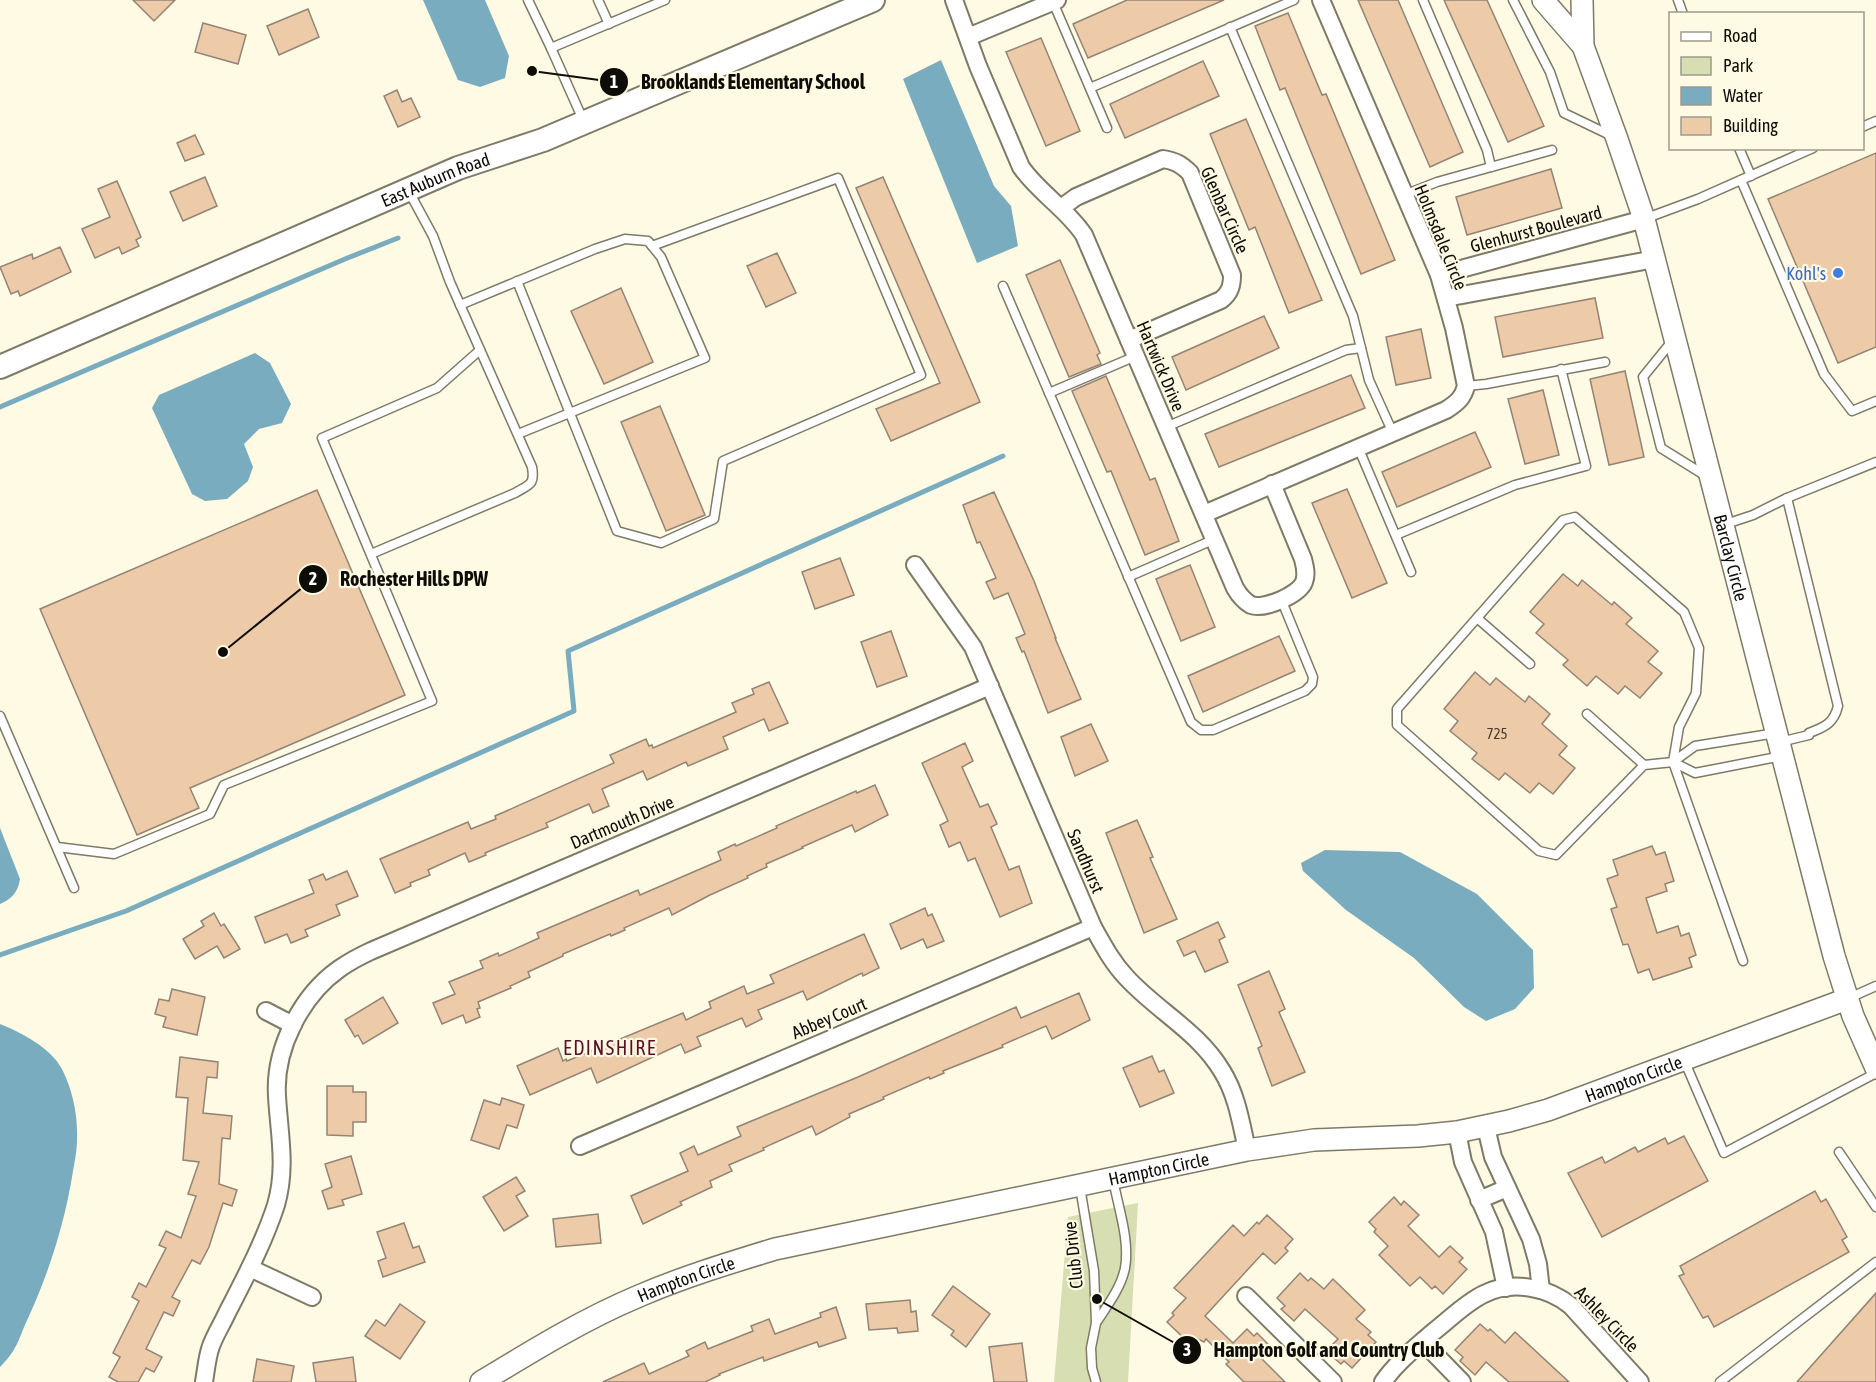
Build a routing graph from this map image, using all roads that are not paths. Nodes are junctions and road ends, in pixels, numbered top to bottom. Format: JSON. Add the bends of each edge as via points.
{"nodes":[{"id":1,"x":528,"y":0,"type":"edge"},
{"id":2,"x":598,"y":0,"type":"edge"},
{"id":3,"x":665,"y":0,"type":"edge"},
{"id":4,"x":873,"y":0,"type":"edge"},
{"id":5,"x":954,"y":0,"type":"edge"},
{"id":6,"x":1294,"y":0,"type":"edge"},
{"id":7,"x":1321,"y":0,"type":"edge"},
{"id":8,"x":1423,"y":0,"type":"edge"},
{"id":9,"x":1513,"y":0,"type":"edge"},
{"id":10,"x":1543,"y":0,"type":"edge"},
{"id":11,"x":1582,"y":0,"type":"edge"},
{"id":12,"x":1055,"y":1,"type":"edge"},
{"id":13,"x":609,"y":24,"type":"junction"},
{"id":14,"x":1230,"y":27,"type":"junction"},
{"id":15,"x":968,"y":37,"type":"junction"},
{"id":16,"x":1583,"y":46,"type":"junction"},
{"id":17,"x":551,"y":48,"type":"junction"},
{"id":18,"x":1090,"y":88,"type":"junction"},
{"id":19,"x":584,"y":123,"type":"junction"},
{"id":20,"x":1107,"y":128,"type":"dead end"},
{"id":21,"x":1617,"y":139,"type":"junction"},
{"id":22,"x":1552,"y":150,"type":"dead end"},
{"id":23,"x":1740,"y":150,"type":"edge"},
{"id":24,"x":1809,"y":150,"type":"edge"},
{"id":25,"x":1491,"y":168,"type":"junction"},
{"id":26,"x":1751,"y":176,"type":"junction"},
{"id":27,"x":1741,"y":180,"type":"junction"},
{"id":28,"x":408,"y":189,"type":"junction"},
{"id":29,"x":1404,"y":195,"type":"junction"},
{"id":30,"x":1061,"y":208,"type":"junction"},
{"id":31,"x":1644,"y":219,"type":"junction"},
{"id":32,"x":652,"y":246,"type":"junction"},
{"id":33,"x":1655,"y":259,"type":"junction"},
{"id":34,"x":1439,"y":275,"type":"junction"},
{"id":35,"x":517,"y":281,"type":"junction"},
{"id":36,"x":1003,"y":286,"type":"dead end"},
{"id":37,"x":1446,"y":298,"type":"junction"},
{"id":38,"x":460,"y":305,"type":"junction"},
{"id":39,"x":1675,"y":337,"type":"junction"},
{"id":40,"x":1129,"y":340,"type":"junction"},
{"id":41,"x":1361,"y":348,"type":"junction"},
{"id":42,"x":480,"y":350,"type":"junction"},
{"id":43,"x":1136,"y":356,"type":"junction"},
{"id":44,"x":1605,"y":362,"type":"dead end"},
{"id":45,"x":0,"y":367,"type":"edge"},
{"id":46,"x":1561,"y":369,"type":"junction"},
{"id":47,"x":1466,"y":386,"type":"junction"},
{"id":48,"x":1049,"y":393,"type":"junction"},
{"id":49,"x":1876,"y":401,"type":"edge"},
{"id":50,"x":569,"y":413,"type":"junction"},
{"id":51,"x":1166,"y":427,"type":"junction"},
{"id":52,"x":1393,"y":433,"type":"junction"},
{"id":53,"x":518,"y":434,"type":"junction"},
{"id":54,"x":1358,"y":447,"type":"junction"},
{"id":55,"x":1876,"y":462,"type":"edge"},
{"id":56,"x":1712,"y":480,"type":"junction"},
{"id":57,"x":1272,"y":484,"type":"junction"},
{"id":58,"x":1787,"y":498,"type":"junction"},
{"id":59,"x":1204,"y":514,"type":"junction"},
{"id":60,"x":1723,"y":526,"type":"junction"},
{"id":61,"x":1396,"y":535,"type":"junction"},
{"id":62,"x":1215,"y":539,"type":"junction"},
{"id":63,"x":370,"y":554,"type":"junction"},
{"id":64,"x":915,"y":565,"type":"dead end"},
{"id":65,"x":1411,"y":572,"type":"dead end"},
{"id":66,"x":1128,"y":577,"type":"junction"},
{"id":67,"x":1281,"y":599,"type":"junction"},
{"id":68,"x":1478,"y":618,"type":"junction"},
{"id":69,"x":1530,"y":664,"type":"dead end"},
{"id":70,"x":990,"y":686,"type":"junction"},
{"id":71,"x":1587,"y":714,"type":"dead end"},
{"id":72,"x":0,"y":716,"type":"edge"},
{"id":73,"x":1780,"y":743,"type":"junction"},
{"id":74,"x":1673,"y":762,"type":"junction"},
{"id":75,"x":1644,"y":765,"type":"junction"},
{"id":76,"x":57,"y":847,"type":"junction"},
{"id":77,"x":74,"y":888,"type":"dead end"},
{"id":78,"x":1094,"y":927,"type":"junction"},
{"id":79,"x":1743,"y":961,"type":"dead end"},
{"id":80,"x":1876,"y":986,"type":"edge"},
{"id":81,"x":1847,"y":999,"type":"junction"},
{"id":82,"x":266,"y":1011,"type":"dead end"},
{"id":83,"x":293,"y":1025,"type":"junction"},
{"id":84,"x":1684,"y":1059,"type":"junction"},
{"id":85,"x":1876,"y":1068,"type":"edge"},
{"id":86,"x":1876,"y":1073,"type":"edge"},
{"id":87,"x":1486,"y":1126,"type":"junction"},
{"id":88,"x":1457,"y":1132,"type":"junction"},
{"id":89,"x":580,"y":1146,"type":"dead end"},
{"id":90,"x":1247,"y":1150,"type":"junction"},
{"id":91,"x":1839,"y":1152,"type":"dead end"},
{"id":92,"x":1113,"y":1177,"type":"junction"},
{"id":93,"x":1080,"y":1184,"type":"junction"},
{"id":94,"x":1507,"y":1188,"type":"junction"},
{"id":95,"x":1479,"y":1200,"type":"junction"},
{"id":96,"x":1876,"y":1207,"type":"edge"},
{"id":97,"x":1876,"y":1262,"type":"edge"},
{"id":98,"x":250,"y":1268,"type":"junction"},
{"id":99,"x":1506,"y":1288,"type":"junction"},
{"id":100,"x":1541,"y":1290,"type":"junction"},
{"id":101,"x":1246,"y":1296,"type":"dead end"},
{"id":102,"x":312,"y":1297,"type":"dead end"},
{"id":103,"x":1096,"y":1323,"type":"junction"},
{"id":104,"x":1422,"y":1342,"type":"junction"},
{"id":105,"x":204,"y":1382,"type":"edge"},
{"id":106,"x":481,"y":1382,"type":"edge"},
{"id":107,"x":1096,"y":1382,"type":"edge"},
{"id":108,"x":1333,"y":1382,"type":"edge"},
{"id":109,"x":1383,"y":1382,"type":"edge"},
{"id":110,"x":1462,"y":1382,"type":"edge"},
{"id":111,"x":1640,"y":1382,"type":"edge"},
{"id":112,"x":1720,"y":1382,"type":"edge"}],
"edges":[{"from":1,"to":17,"type":"lane"},
{"from":2,"to":13,"type":"lane"},
{"from":3,"to":13,"type":"lane"},
{"from":4,"to":19,"type":"main road","name":"East Auburn Road"},
{"from":5,"to":15,"type":"street","name":"Hartwick Drive"},
{"from":6,"to":14,"type":"lane"},
{"from":7,"to":29,"type":"street","name":"Holmsdale Circle"},
{"from":8,"to":25,"type":"lane","via":[[1487,150]]},
{"from":9,"to":21,"type":"lane","via":[[1550,72],[1564,113]]},
{"from":10,"to":16,"type":"street","name":"Barclay Circle"},
{"from":11,"to":16,"type":"street","name":"Barclay Circle"},
{"from":12,"to":15,"type":"street"},
{"from":12,"to":18,"type":"lane"},
{"from":13,"to":17,"type":"lane"},
{"from":14,"to":18,"type":"lane"},
{"from":14,"to":41,"type":"lane","via":[[1353,316]]},
{"from":15,"to":30,"type":"street","name":"Hartwick Drive","via":[[1021,167]]},
{"from":16,"to":21,"type":"street","name":"Barclay Circle"},
{"from":17,"to":19,"type":"lane"},
{"from":18,"to":20,"type":"lane"},
{"from":19,"to":28,"type":"main road","name":"East Auburn Road"},
{"from":21,"to":31,"type":"street","name":"Barclay Circle"},
{"from":22,"to":25,"type":"lane"},
{"from":23,"to":26,"type":"lane"},
{"from":24,"to":26,"type":"lane"},
{"from":25,"to":29,"type":"lane"},
{"from":26,"to":27,"type":"lane"},
{"from":27,"to":31,"type":"lane"},
{"from":27,"to":49,"type":"lane","via":[[1824,374],[1852,411]]},
{"from":28,"to":38,"type":"lane","via":[[433,236]]},
{"from":28,"to":45,"type":"main road","name":"East Auburn Road"},
{"from":29,"to":34,"type":"street","name":"Holmsdale Circle"},
{"from":30,"to":40,"type":"street","name":"Hartwick Drive","via":[[1084,235]]},
{"from":30,"to":40,"type":"street","name":"Glenbar Circle","via":[[1076,197],[1163,159],[1174,160],[1190,172],[1232,275],[1232,286],[1221,300]]},
{"from":31,"to":33,"type":"street","name":"Barclay Circle"},
{"from":31,"to":34,"type":"street","name":"Glenhurst Boulevard"},
{"from":32,"to":35,"type":"lane","via":[[648,241],[626,239]]},
{"from":32,"to":50,"type":"lane","via":[[661,257],[705,358]]},
{"from":32,"to":50,"type":"lane","via":[[838,178],[921,375],[723,461],[714,519],[661,543],[617,531]]},
{"from":33,"to":37,"type":"street"},
{"from":33,"to":39,"type":"street","name":"Barclay Circle"},
{"from":34,"to":37,"type":"street","name":"Holmsdale Circle"},
{"from":35,"to":38,"type":"lane"},
{"from":35,"to":50,"type":"lane"},
{"from":36,"to":48,"type":"lane"},
{"from":37,"to":47,"type":"street","name":"Holmsdale Circle"},
{"from":38,"to":42,"type":"lane"},
{"from":39,"to":56,"type":"street","name":"Barclay Circle"},
{"from":39,"to":56,"type":"lane","via":[[1643,377],[1661,448]]},
{"from":40,"to":43,"type":"street","name":"Hartwick Drive"},
{"from":41,"to":51,"type":"lane","via":[[1346,350]]},
{"from":41,"to":52,"type":"lane","via":[[1369,380]]},
{"from":42,"to":53,"type":"lane"},
{"from":42,"to":63,"type":"lane","via":[[437,388],[322,438]]},
{"from":43,"to":48,"type":"lane"},
{"from":43,"to":51,"type":"street","name":"Hartwick Drive"},
{"from":44,"to":46,"type":"lane"},
{"from":46,"to":47,"type":"lane"},
{"from":46,"to":61,"type":"lane","via":[[1586,466],[1515,485]]},
{"from":47,"to":52,"type":"street","via":[[1458,403]]},
{"from":48,"to":66,"type":"lane"},
{"from":50,"to":53,"type":"lane"},
{"from":51,"to":59,"type":"street","name":"Hartwick Drive"},
{"from":52,"to":54,"type":"street"},
{"from":53,"to":63,"type":"lane","via":[[532,466],[532,483]]},
{"from":54,"to":57,"type":"street"},
{"from":54,"to":61,"type":"lane"},
{"from":55,"to":58,"type":"lane"},
{"from":56,"to":60,"type":"street","name":"Barclay Circle"},
{"from":57,"to":59,"type":"street"},
{"from":57,"to":67,"type":"street","name":"Hartwick Drive","via":[[1306,570],[1303,586]]},
{"from":58,"to":60,"type":"lane"},
{"from":58,"to":73,"type":"lane","via":[[1838,706],[1835,718],[1825,727]]},
{"from":59,"to":62,"type":"street","name":"Hartwick Drive"},
{"from":60,"to":73,"type":"street","name":"Barclay Circle"},
{"from":61,"to":65,"type":"lane"},
{"from":62,"to":66,"type":"lane"},
{"from":62,"to":67,"type":"street","name":"Hartwick Drive","via":[[1241,598],[1264,606]]},
{"from":63,"to":76,"type":"lane","via":[[432,701],[224,785],[210,814],[114,854]]},
{"from":64,"to":70,"type":"street","name":"Sandhurst","via":[[963,630]]},
{"from":66,"to":67,"type":"lane","via":[[1191,722],[1201,730],[1213,730],[1305,691],[1312,684],[1313,677]]},
{"from":68,"to":69,"type":"lane"},
{"from":68,"to":74,"type":"lane","via":[[1563,520],[1575,518],[1684,612],[1699,648],[1696,693],[1679,727]]},
{"from":68,"to":75,"type":"lane","via":[[1397,709],[1397,725],[1539,851],[1556,855]]},
{"from":70,"to":78,"type":"street","name":"Sandhurst"},
{"from":70,"to":83,"type":"street","name":"Dartmouth Drive","via":[[371,951],[321,984]]},
{"from":71,"to":75,"type":"lane"},
{"from":72,"to":76,"type":"lane"},
{"from":73,"to":74,"type":"lane","via":[[1695,746]]},
{"from":73,"to":74,"type":"lane","via":[[1695,773]]},
{"from":73,"to":81,"type":"street","name":"Barclay Circle"},
{"from":74,"to":75,"type":"lane"},
{"from":74,"to":79,"type":"lane"},
{"from":76,"to":77,"type":"lane"},
{"from":78,"to":89,"type":"street","name":"Abbey Court"},
{"from":78,"to":90,"type":"street","name":"Sandhurst","via":[[1107,953],[1126,977],[1210,1053],[1234,1096]]},
{"from":80,"to":81,"type":"lane"},
{"from":81,"to":84,"type":"street","name":"Hampton Circle"},
{"from":81,"to":85,"type":"street","name":"Barclay Circle"},
{"from":82,"to":83,"type":"street"},
{"from":83,"to":98,"type":"street","name":"Dartmouth Drive","via":[[278,1080],[283,1151],[280,1188]]},
{"from":84,"to":86,"type":"lane","via":[[1724,1152]]},
{"from":84,"to":87,"type":"street","name":"Hampton Circle","via":[[1548,1110]]},
{"from":87,"to":88,"type":"street","name":"Hampton Circle"},
{"from":87,"to":94,"type":"street","via":[[1493,1157]]},
{"from":88,"to":90,"type":"street","name":"Hampton Circle","via":[[1314,1140]]},
{"from":88,"to":95,"type":"street","via":[[1463,1162]]},
{"from":90,"to":92,"type":"street","name":"Hampton Circle"},
{"from":91,"to":96,"type":"lane"},
{"from":92,"to":93,"type":"street","name":"Hampton Circle"},
{"from":92,"to":103,"type":"lane","name":"Club Drive","via":[[1126,1243],[1125,1267]]},
{"from":93,"to":103,"type":"lane","name":"Club Drive","via":[[1091,1249]]},
{"from":93,"to":106,"type":"street","name":"Hampton Circle","via":[[820,1239],[728,1263],[638,1296],[582,1323]]},
{"from":94,"to":95,"type":"street"},
{"from":94,"to":100,"type":"street","via":[[1531,1239]]},
{"from":95,"to":99,"type":"street","via":[[1496,1240]]},
{"from":97,"to":112,"type":"lane"},
{"from":98,"to":102,"type":"street"},
{"from":98,"to":105,"type":"street","name":"Dartmouth Drive","via":[[211,1346]]},
{"from":99,"to":100,"type":"street","name":"Ashley Circle"},
{"from":99,"to":104,"type":"street","name":"Ashley Circle","via":[[1486,1292],[1470,1302]]},
{"from":100,"to":111,"type":"street","name":"Ashley Circle","via":[[1560,1296],[1571,1306]]},
{"from":101,"to":108,"type":"street"},
{"from":103,"to":107,"type":"lane","name":"Club Drive","via":[[1091,1348]]},
{"from":104,"to":109,"type":"street","name":"Ashley Circle"},
{"from":104,"to":110,"type":"street"}]}
